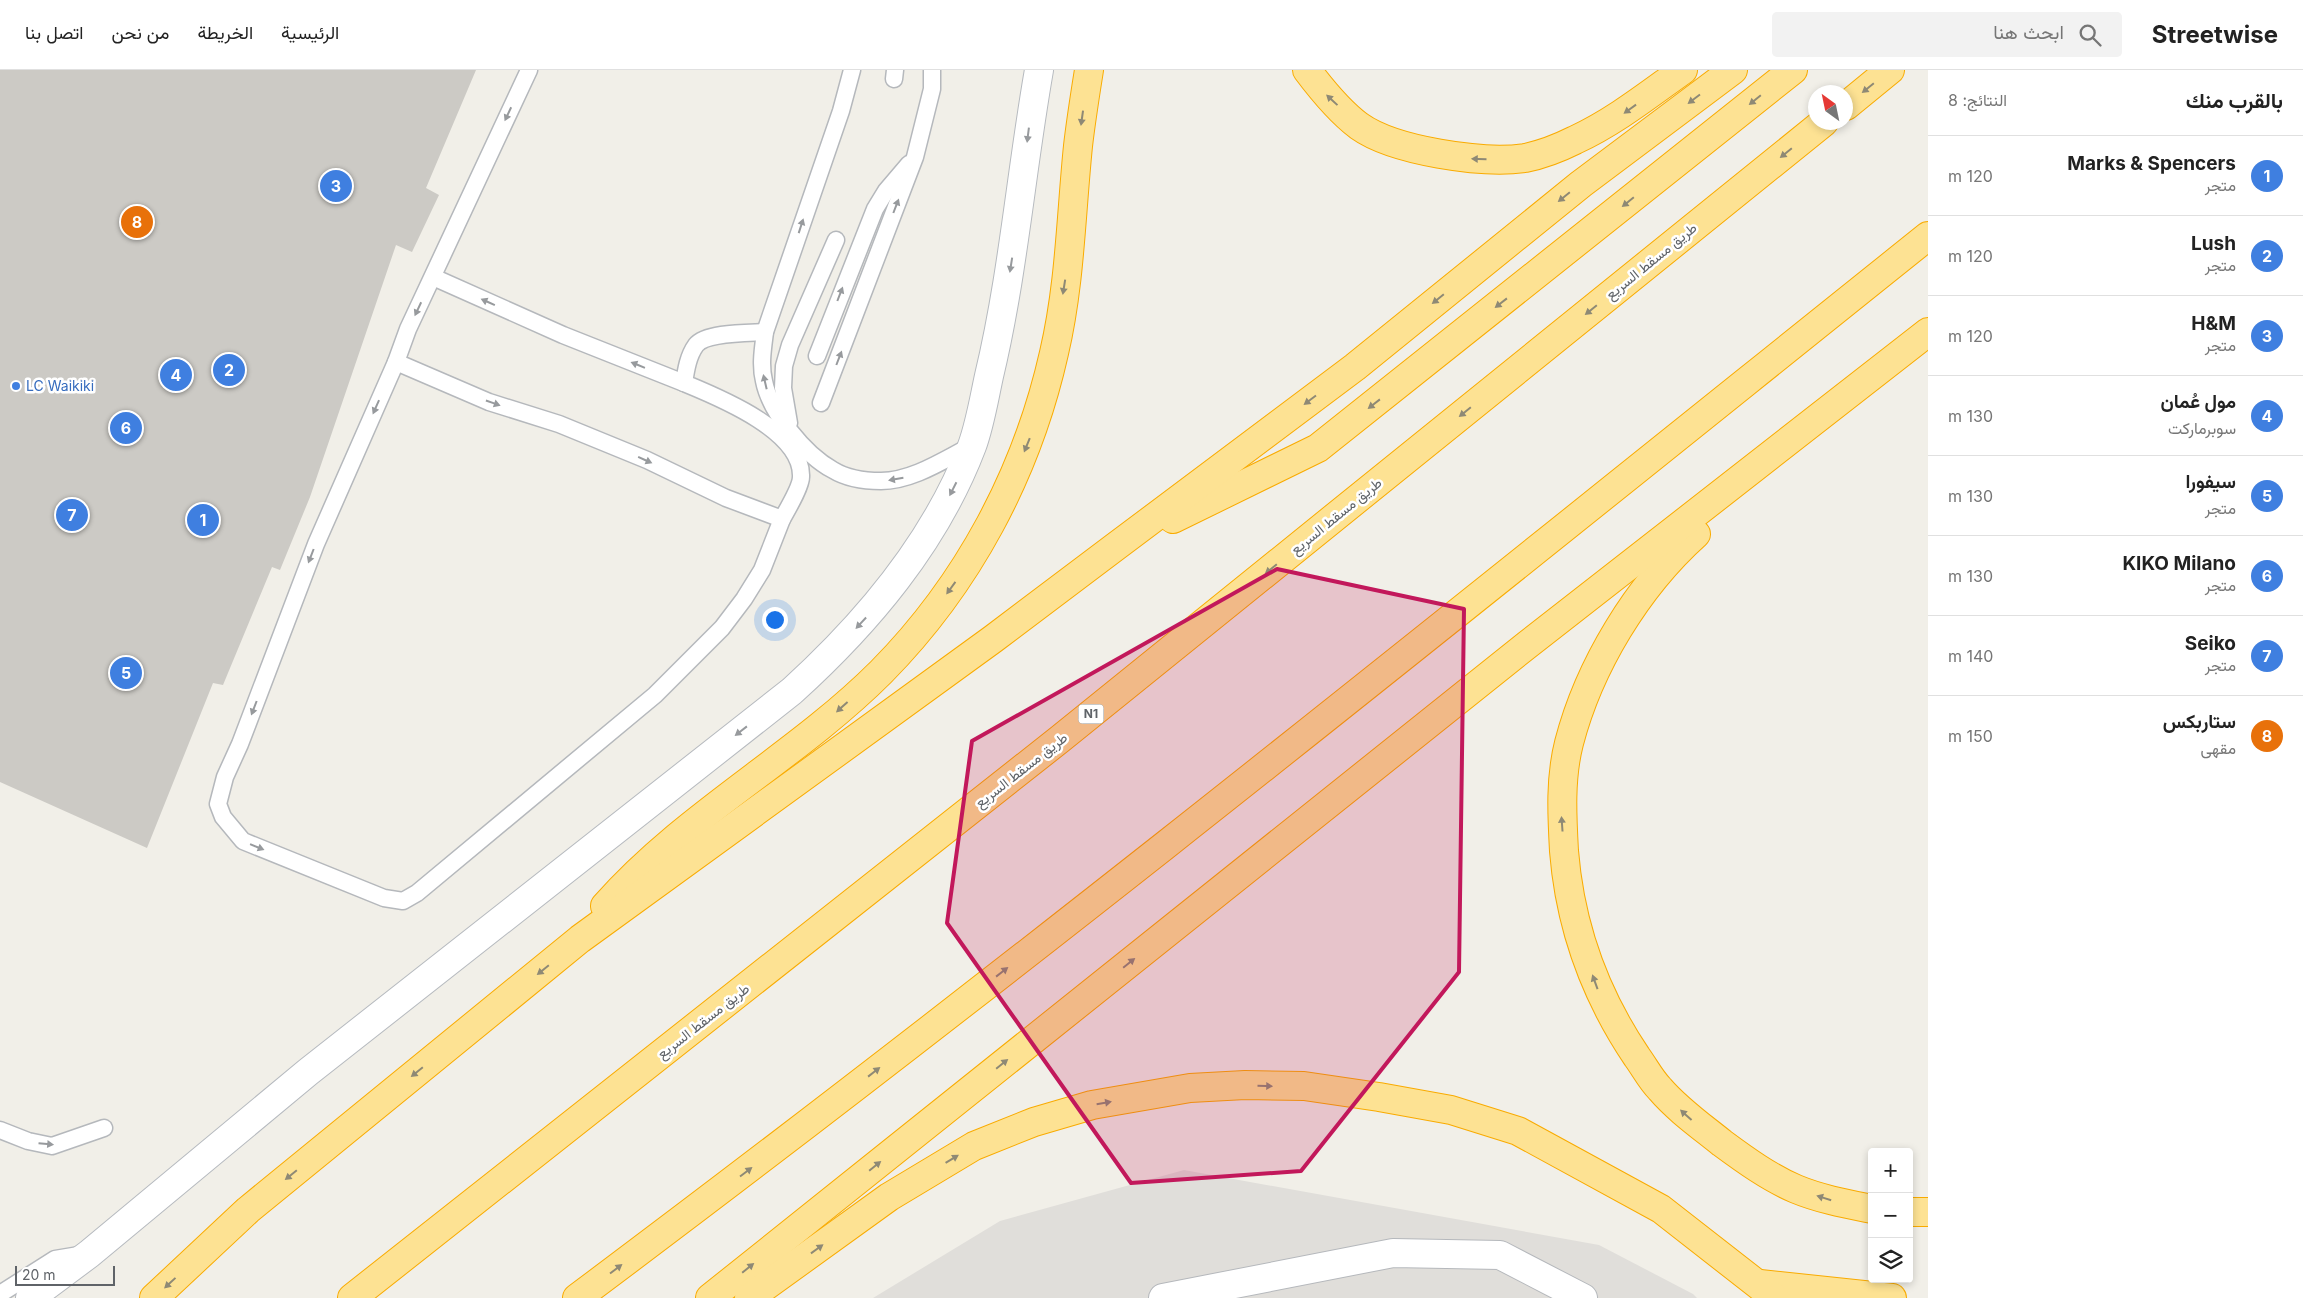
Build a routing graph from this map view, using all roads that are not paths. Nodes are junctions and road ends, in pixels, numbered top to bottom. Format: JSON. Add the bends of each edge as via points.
{"nodes":[{"id":1,"x":528,"y":70,"type":"edge"},
{"id":2,"x":852,"y":70,"type":"edge"},
{"id":3,"x":932,"y":70,"type":"edge"},
{"id":4,"x":1039,"y":70,"type":"edge"},
{"id":5,"x":1089,"y":70,"type":"edge"},
{"id":6,"x":1308,"y":70,"type":"edge"},
{"id":7,"x":1683,"y":70,"type":"edge"},
{"id":8,"x":1733,"y":70,"type":"edge"},
{"id":9,"x":1793,"y":70,"type":"edge"},
{"id":10,"x":1890,"y":70,"type":"edge"},
{"id":11,"x":1853,"y":100,"type":"edge"},
{"id":12,"x":1814,"y":130,"type":"edge"},
{"id":13,"x":915,"y":157,"type":"junction"},
{"id":14,"x":1928,"y":236,"type":"edge"},
{"id":15,"x":836,"y":240,"type":"dead end"},
{"id":16,"x":433,"y":277,"type":"junction"},
{"id":17,"x":765,"y":332,"type":"junction"},
{"id":18,"x":1928,"y":334,"type":"edge"},
{"id":19,"x":817,"y":356,"type":"dead end"},
{"id":20,"x":396,"y":362,"type":"junction"},
{"id":21,"x":684,"y":383,"type":"junction"},
{"id":22,"x":821,"y":403,"type":"dead end"},
{"id":23,"x":791,"y":430,"type":"junction"},
{"id":24,"x":972,"y":445,"type":"junction"},
{"id":25,"x":782,"y":520,"type":"junction"},
{"id":26,"x":1115,"y":548,"type":"junction"},
{"id":27,"x":580,"y":939,"type":"junction"},
{"id":28,"x":104,"y":1128,"type":"dead end"},
{"id":29,"x":0,"y":1130,"type":"edge"},
{"id":30,"x":1868,"y":1208,"type":"edge"},
{"id":31,"x":1913,"y":1212,"type":"edge"},
{"id":32,"x":1928,"y":1212,"type":"edge"},
{"id":33,"x":90,"y":1254,"type":"junction"},
{"id":34,"x":1767,"y":1291,"type":"edge"},
{"id":35,"x":0,"y":1294,"type":"edge"},
{"id":36,"x":30,"y":1298,"type":"edge"},
{"id":37,"x":154,"y":1298,"type":"edge"},
{"id":38,"x":352,"y":1298,"type":"edge"},
{"id":39,"x":577,"y":1298,"type":"edge"},
{"id":40,"x":710,"y":1298,"type":"edge"},
{"id":41,"x":749,"y":1298,"type":"edge"},
{"id":42,"x":1163,"y":1298,"type":"edge"},
{"id":43,"x":1583,"y":1298,"type":"edge"},
{"id":44,"x":1892,"y":1298,"type":"edge"}],
"edges":[{"from":1,"to":16,"type":"lane","one_way":true},
{"from":17,"to":2,"type":"lane","one_way":true},
{"from":3,"to":13,"type":"lane","via":[[932,89]]},
{"from":4,"to":24,"type":"street","one_way":true,"via":[[1000,332]]},
{"from":5,"to":27,"type":"highway","one_way":true,"via":[[1078,146],[1072,239],[1055,352],[1036,423],[1008,492],[973,557],[930,617],[881,672],[825,722],[641,868],[598,914]]},
{"from":7,"to":6,"type":"highway","one_way":true,"via":[[1622,114],[1574,141],[1526,158],[1474,159],[1397,143],[1360,126],[1326,95]]},
{"from":8,"to":26,"type":"highway","one_way":true,"via":[[1581,184],[1355,366]]},
{"from":9,"to":26,"type":"highway","one_way":true,"via":[[1318,448]]},
{"from":10,"to":11,"type":"highway","one_way":true},
{"from":12,"to":38,"type":"highway","name":"طريق مسقط السريع","number":"N1","one_way":true,"via":[[1060,739]]},
{"from":19,"to":13,"type":"lane","one_way":true,"via":[[874,209]]},
{"from":22,"to":13,"type":"lane","one_way":true},
{"from":39,"to":14,"type":"highway","one_way":true,"via":[[776,1149],[1364,689]]},
{"from":15,"to":23,"type":"lane","via":[[784,366],[785,410]]},
{"from":16,"to":20,"type":"lane","one_way":true},
{"from":21,"to":16,"type":"lane","one_way":true,"via":[[563,336]]},
{"from":17,"to":21,"type":"lane","via":[[715,335],[697,343]]},
{"from":23,"to":17,"type":"lane","one_way":true,"via":[[779,416],[764,381]]},
{"from":30,"to":18,"type":"highway","one_way":true,"via":[[1796,1189],[1742,1158],[1688,1117],[1659,1089],[1598,991],[1578,937],[1566,878],[1561,806],[1569,744],[1609,643],[1670,558]]},
{"from":40,"to":18,"type":"highway","one_way":true,"via":[[1520,651]]},
{"from":20,"to":25,"type":"lane","one_way":true,"via":[[489,402],[560,424]]},
{"from":20,"to":25,"type":"lane","one_way":true,"via":[[316,544],[225,777],[218,804],[223,817],[243,841],[384,898],[403,901],[417,893],[655,695],[722,628],[762,570]]},
{"from":21,"to":25,"type":"lane","via":[[738,406],[787,443],[798,460],[802,478]]},
{"from":24,"to":23,"type":"lane","one_way":true,"via":[[906,477],[873,481],[833,471],[813,457]]},
{"from":24,"to":33,"type":"street","one_way":true,"via":[[954,487],[928,533],[877,604],[830,656],[792,691],[308,1072]]},
{"from":26,"to":27,"type":"highway"},
{"from":27,"to":37,"type":"highway","one_way":true,"via":[[248,1210]]},
{"from":29,"to":28,"type":"lane","one_way":true,"via":[[52,1146]]},
{"from":31,"to":32,"type":"highway"},
{"from":33,"to":35,"type":"lane","via":[[55,1259]]},
{"from":33,"to":36,"type":"street"},
{"from":41,"to":34,"type":"highway","one_way":true,"via":[[888,1197],[974,1146],[1034,1122],[1092,1105],[1190,1088],[1244,1085],[1304,1086],[1415,1103],[1451,1110],[1518,1131],[1661,1209]]},
{"from":34,"to":44,"type":"highway"},
{"from":42,"to":43,"type":"street","via":[[1393,1253],[1500,1255]]}]}
